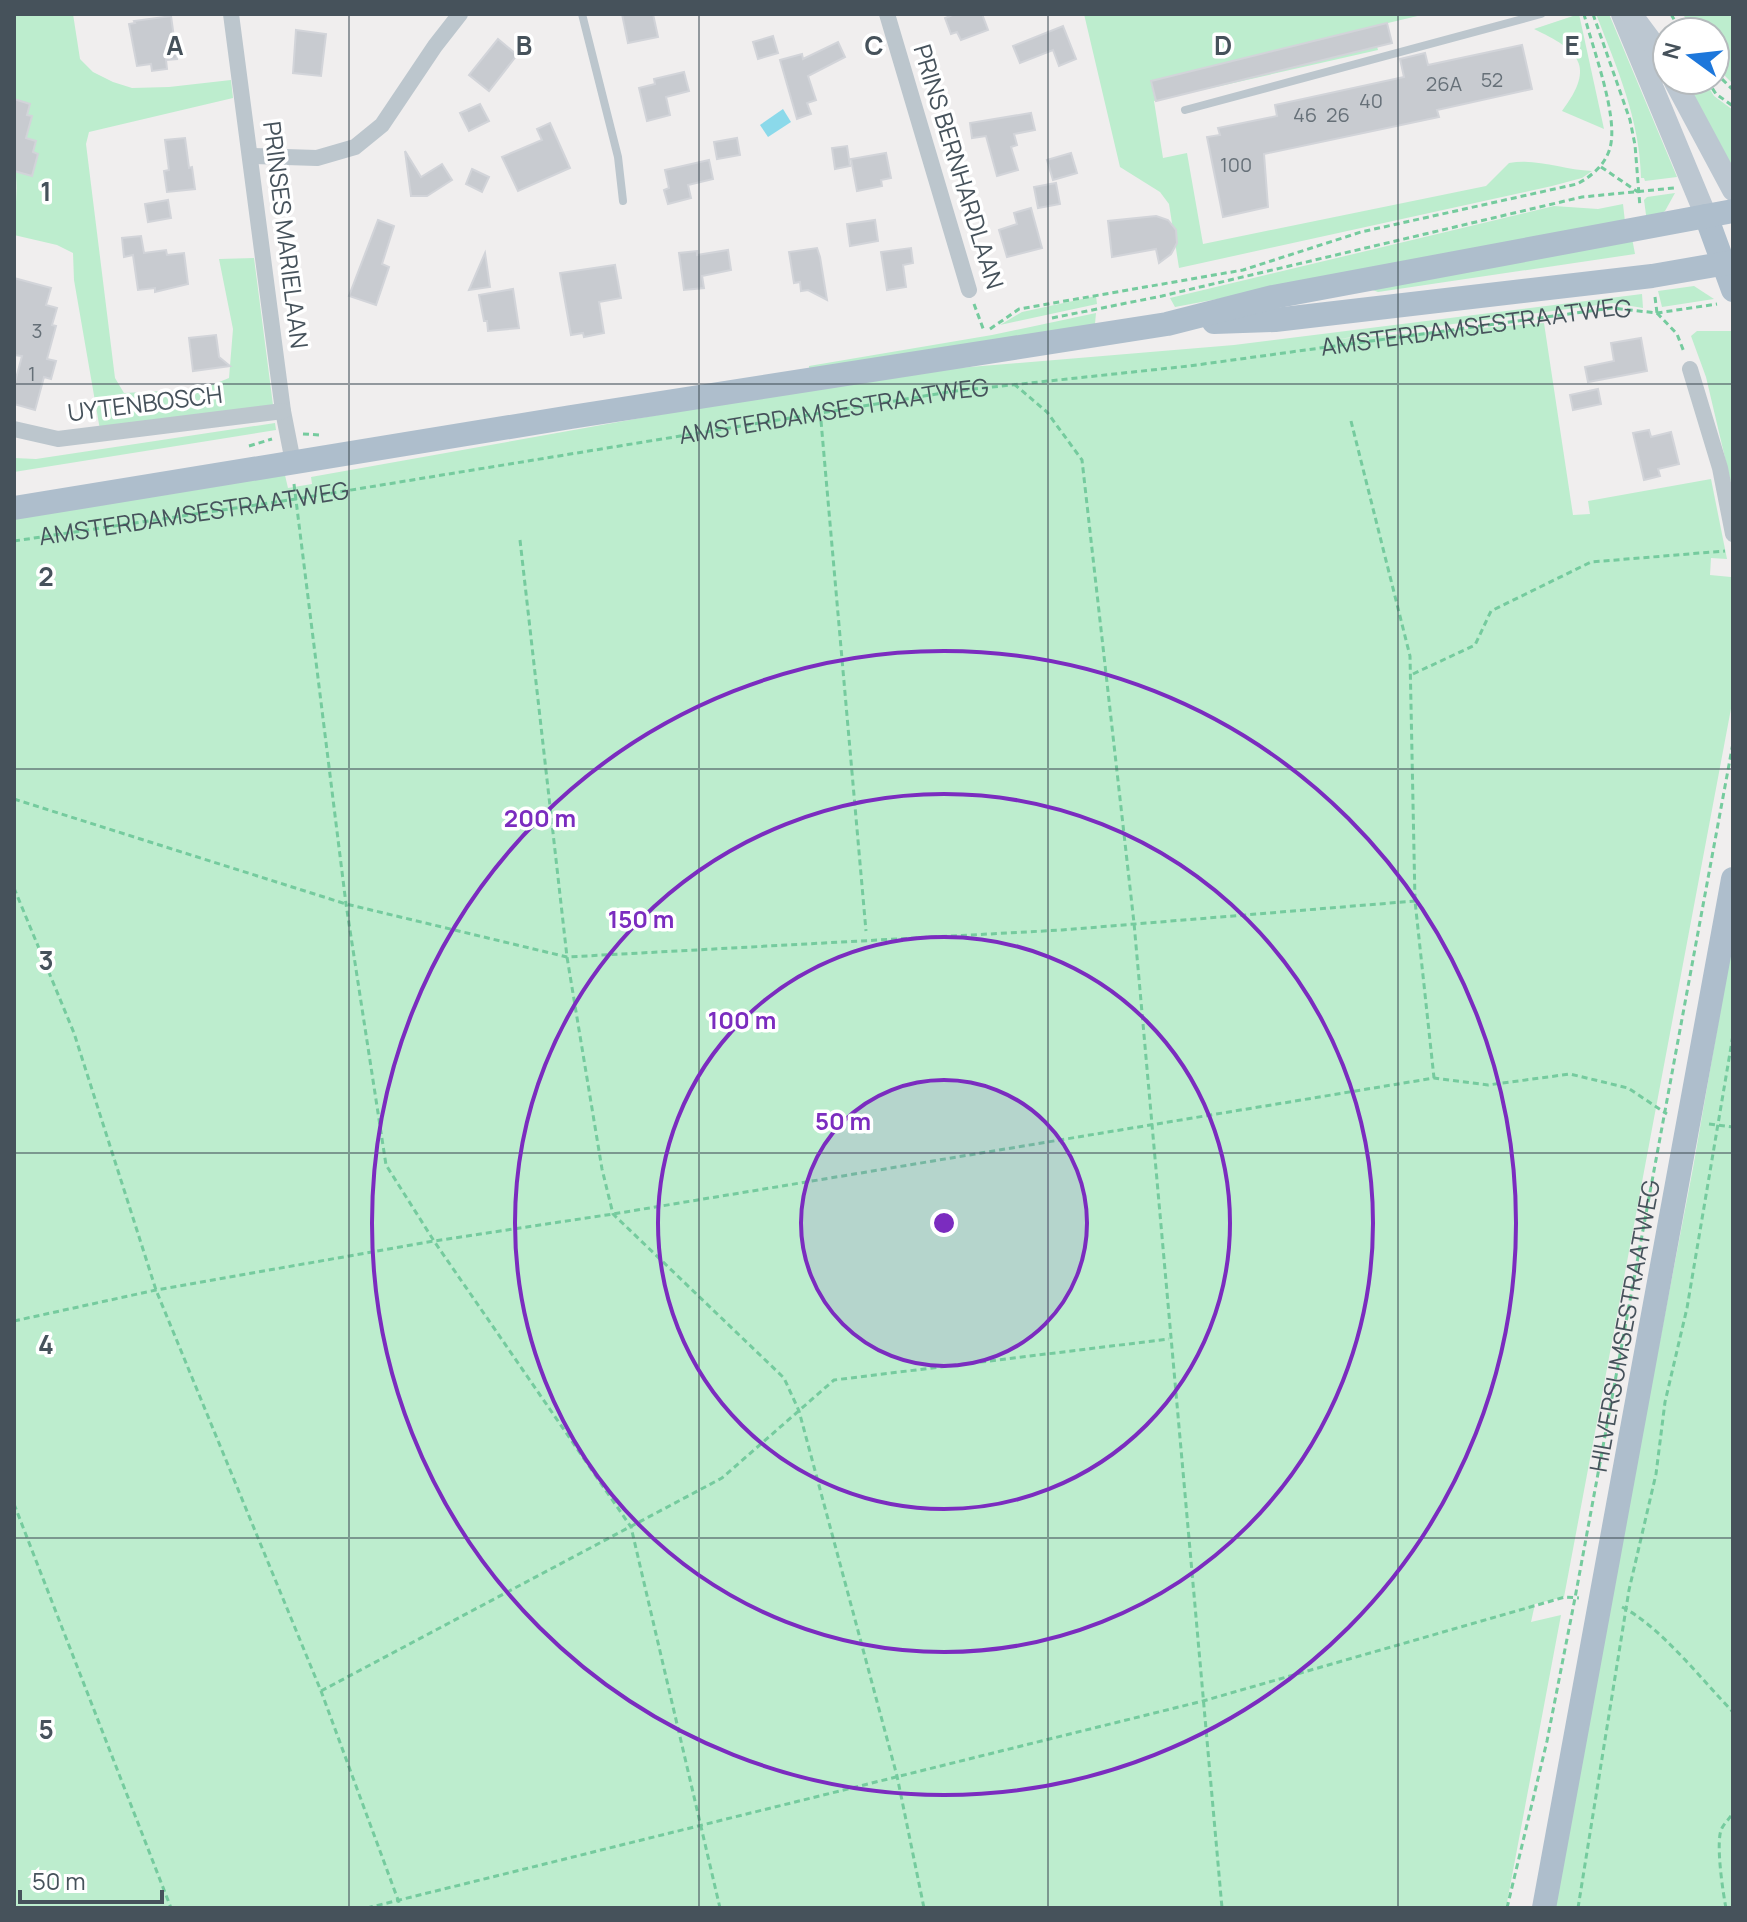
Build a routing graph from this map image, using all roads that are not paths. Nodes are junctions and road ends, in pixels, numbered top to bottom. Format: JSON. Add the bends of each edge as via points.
{"nodes":[{"id":1,"x":231,"y":14,"type":"edge"},
{"id":2,"x":460,"y":14,"type":"edge"},
{"id":3,"x":582,"y":14,"type":"edge"},
{"id":4,"x":887,"y":14,"type":"edge"},
{"id":5,"x":1541,"y":14,"type":"edge"},
{"id":6,"x":1622,"y":14,"type":"edge"},
{"id":7,"x":1631,"y":14,"type":"edge"},
{"id":8,"x":1651,"y":41,"type":"edge"},
{"id":9,"x":1683,"y":96,"type":"edge"},
{"id":10,"x":1185,"y":110,"type":"dead end"},
{"id":11,"x":251,"y":156,"type":"junction"},
{"id":12,"x":1733,"y":190,"type":"edge"},
{"id":13,"x":623,"y":201,"type":"dead end"},
{"id":14,"x":1733,"y":211,"type":"edge"},
{"id":15,"x":1706,"y":216,"type":"junction"},
{"id":16,"x":1728,"y":263,"type":"edge"},
{"id":17,"x":969,"y":290,"type":"road end"},
{"id":18,"x":1728,"y":297,"type":"edge"},
{"id":19,"x":1167,"y":324,"type":"junction"},
{"id":20,"x":1690,"y":369,"type":"road end"},
{"id":21,"x":283,"y":411,"type":"junction"},
{"id":22,"x":14,"y":429,"type":"edge"},
{"id":23,"x":293,"y":462,"type":"junction"},
{"id":24,"x":14,"y":508,"type":"edge"},
{"id":25,"x":1733,"y":534,"type":"edge"},
{"id":26,"x":1733,"y":879,"type":"edge"},
{"id":27,"x":1544,"y":1908,"type":"edge"}],
"edges":[{"from":1,"to":11,"type":"street","name":"PRINSES MARIELAAN"},
{"from":2,"to":11,"type":"street","via":[[382,125],[355,147],[317,158]]},
{"from":3,"to":13,"type":"lane","via":[[618,157]]},
{"from":4,"to":17,"type":"street","name":"PRINS BERNHARDLAAN"},
{"from":5,"to":10,"type":"lane"},
{"from":6,"to":15,"type":"main road"},
{"from":7,"to":8,"type":"main road"},
{"from":9,"to":12,"type":"main road"},
{"from":11,"to":21,"type":"street","name":"PRINSES MARIELAAN"},
{"from":14,"to":15,"type":"main road","name":"AMSTERDAMSESTRAATWEG"},
{"from":15,"to":16,"type":"main road"},
{"from":15,"to":19,"type":"main road","name":"AMSTERDAMSESTRAATWEG","via":[[1273,297]]},
{"from":16,"to":18,"type":"main road"},
{"from":16,"to":19,"type":"main road","name":"AMSTERDAMSESTRAATWEG","via":[[1275,320]]},
{"from":19,"to":23,"type":"main road","name":"AMSTERDAMSESTRAATWEG"},
{"from":20,"to":25,"type":"street","via":[[1717,455]]},
{"from":21,"to":22,"type":"street","name":"UYTENBOSCH","via":[[58,439]]},
{"from":21,"to":23,"type":"street","name":"PRINSES MARIELAAN"},
{"from":23,"to":24,"type":"main road","name":"AMSTERDAMSESTRAATWEG"},
{"from":26,"to":27,"type":"main road","name":"HILVERSUMSESTRAATWEG"}]}
